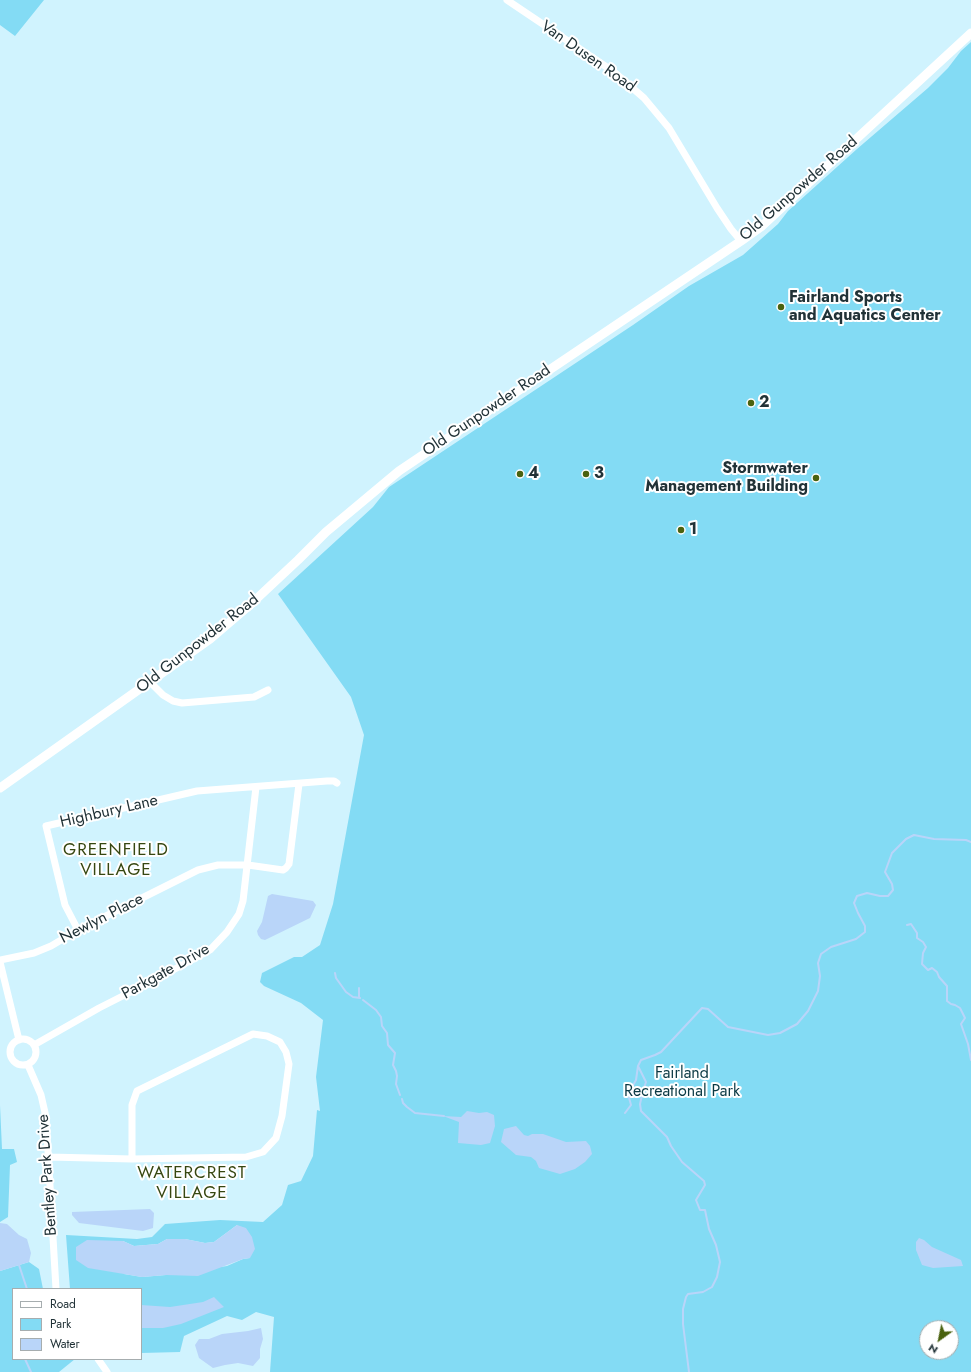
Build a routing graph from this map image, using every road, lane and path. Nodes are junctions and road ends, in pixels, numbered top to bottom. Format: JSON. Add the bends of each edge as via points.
{"nodes":[{"id":1,"x":507,"y":0,"type":"edge"},
{"id":2,"x":971,"y":32,"type":"edge"},
{"id":3,"x":741,"y":241,"type":"junction"},
{"id":4,"x":150,"y":682,"type":"junction"},
{"id":5,"x":268,"y":690,"type":"dead end"},
{"id":6,"x":337,"y":783,"type":"dead end"},
{"id":7,"x":298,"y":784,"type":"junction"},
{"id":8,"x":256,"y":787,"type":"junction"},
{"id":9,"x":0,"y":788,"type":"edge"},
{"id":10,"x":248,"y":865,"type":"junction"},
{"id":11,"x":78,"y":930,"type":"junction"},
{"id":12,"x":0,"y":961,"type":"edge"},
{"id":13,"x":19,"y":1040,"type":"junction"},
{"id":14,"x":34,"y":1045,"type":"junction"},
{"id":15,"x":28,"y":1065,"type":"junction"},
{"id":16,"x":48,"y":1157,"type":"junction"},
{"id":17,"x":132,"y":1158,"type":"junction"},
{"id":18,"x":56,"y":1288,"type":"edge"},
{"id":19,"x":99,"y":1360,"type":"edge"},
{"id":20,"x":107,"y":1372,"type":"edge"}],
"edges":[{"from":1,"to":3,"type":"street","name":"Van Dusen Road","via":[[599,62],[644,98],[669,128],[717,208]]},
{"from":2,"to":3,"type":"main road","name":"Old Gunpowder Road","via":[[762,226]]},
{"from":3,"to":4,"type":"main road","name":"Old Gunpowder Road","via":[[399,471],[326,532],[233,620]]},
{"from":4,"to":5,"type":"street","via":[[172,701],[182,703],[254,697]]},
{"from":4,"to":9,"type":"main road","name":"Old Gunpowder Road"},
{"from":6,"to":7,"type":"street","via":[[334,781]]},
{"from":7,"to":8,"type":"street"},
{"from":7,"to":10,"type":"street","name":"Newlyn Place","via":[[289,864],[283,870]]},
{"from":8,"to":10,"type":"street","name":"Parkgate Drive"},
{"from":8,"to":11,"type":"street","name":"Highbury Lane","via":[[197,791],[46,826],[65,905]]},
{"from":10,"to":11,"type":"street","name":"Newlyn Place","via":[[218,864],[198,870]]},
{"from":10,"to":14,"type":"street","name":"Parkgate Drive","via":[[239,914],[228,932],[210,950]]},
{"from":11,"to":12,"type":"street","name":"Newlyn Place","via":[[34,953]]},
{"from":12,"to":13,"type":"street"},
{"from":13,"to":14,"type":"street","via":[[25,1039]]},
{"from":13,"to":15,"type":"street","via":[[12,1045],[10,1054],[18,1065]]},
{"from":14,"to":15,"type":"street","via":[[35,1059]]},
{"from":15,"to":16,"type":"street","name":"Bentley Park Drive","via":[[41,1095],[46,1118]]},
{"from":16,"to":17,"type":"street"},
{"from":16,"to":18,"type":"street","name":"Bentley Park Drive"},
{"from":17,"to":17,"type":"street","via":[[132,1105],[137,1091],[253,1034],[267,1036],[280,1042],[289,1064],[282,1116],[276,1138],[263,1152],[246,1157]]},
{"from":19,"to":20,"type":"street"}]}
